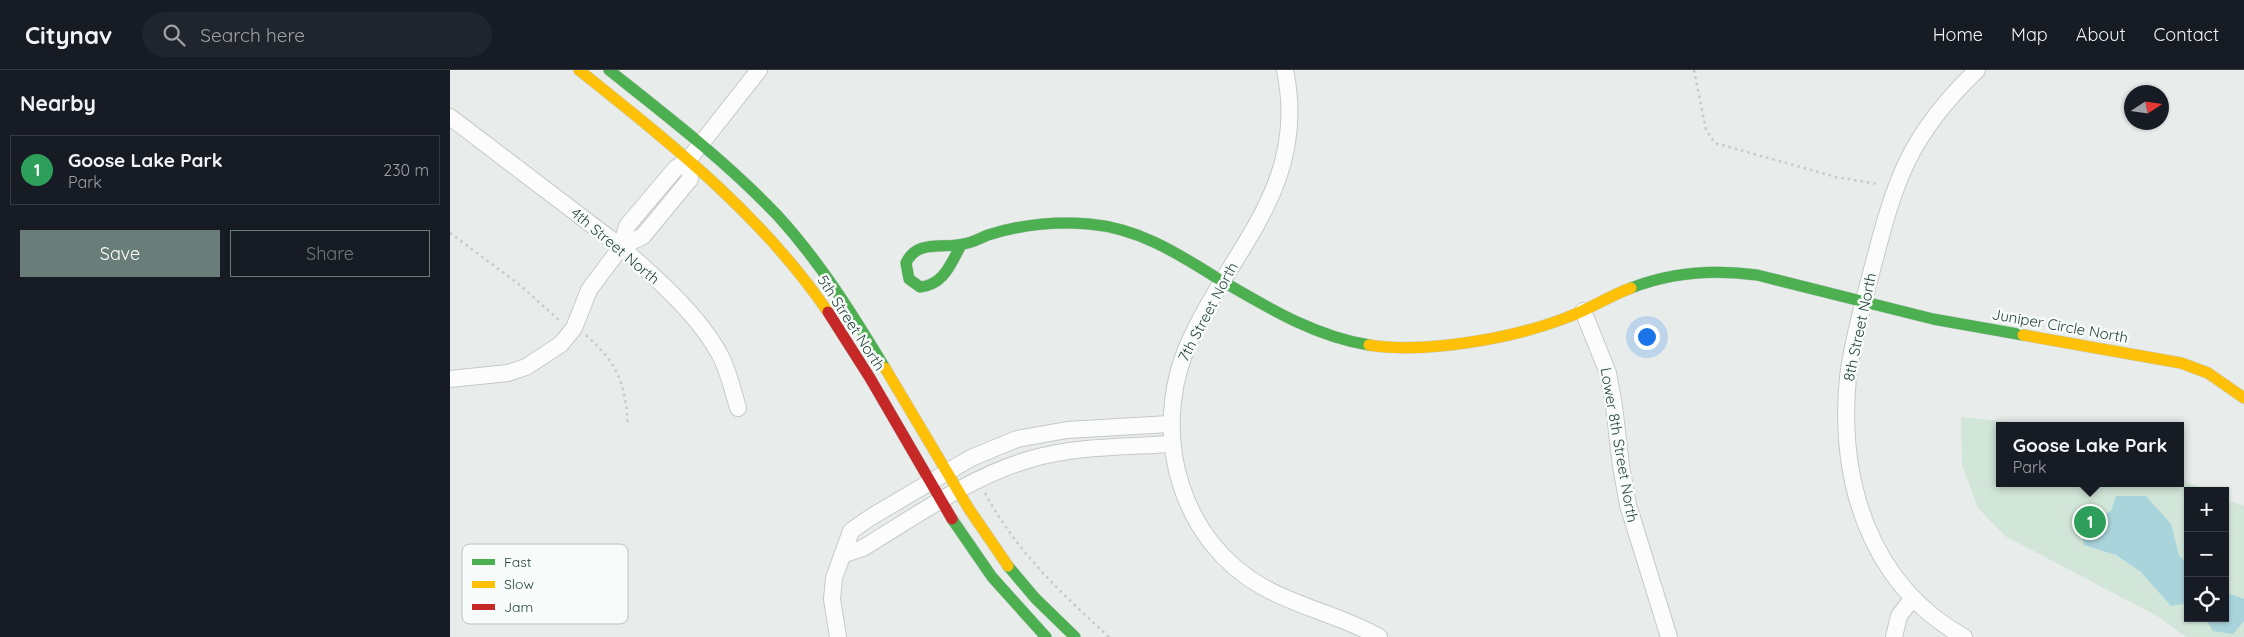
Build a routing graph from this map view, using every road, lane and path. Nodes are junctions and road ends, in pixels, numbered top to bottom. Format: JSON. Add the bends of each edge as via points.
{"nodes":[{"id":1,"x":579,"y":70,"type":"edge"},
{"id":2,"x":609,"y":70,"type":"edge"},
{"id":3,"x":759,"y":70,"type":"edge"},
{"id":4,"x":1285,"y":70,"type":"edge"},
{"id":5,"x":1694,"y":70,"type":"edge"},
{"id":6,"x":1977,"y":70,"type":"edge"},
{"id":7,"x":450,"y":117,"type":"edge"},
{"id":8,"x":701,"y":143,"type":"junction"},
{"id":9,"x":689,"y":159,"type":"junction"},
{"id":10,"x":1878,"y":184,"type":"dead end"},
{"id":11,"x":450,"y":233,"type":"edge"},
{"id":12,"x":961,"y":245,"type":"junction"},
{"id":13,"x":621,"y":247,"type":"junction"},
{"id":14,"x":1224,"y":281,"type":"junction"},
{"id":15,"x":1864,"y":302,"type":"junction"},
{"id":16,"x":1583,"y":311,"type":"junction"},
{"id":17,"x":560,"y":321,"type":"dead end"},
{"id":18,"x":585,"y":334,"type":"dead end"},
{"id":19,"x":450,"y":379,"type":"edge"},
{"id":20,"x":2244,"y":398,"type":"edge"},
{"id":21,"x":738,"y":408,"type":"dead end"},
{"id":22,"x":1170,"y":424,"type":"junction"},
{"id":23,"x":628,"y":426,"type":"dead end"},
{"id":24,"x":1171,"y":444,"type":"junction"},
{"id":25,"x":946,"y":472,"type":"junction"},
{"id":26,"x":930,"y":482,"type":"junction"},
{"id":27,"x":958,"y":492,"type":"junction"},
{"id":28,"x":985,"y":492,"type":"dead end"},
{"id":29,"x":942,"y":502,"type":"junction"},
{"id":30,"x":842,"y":555,"type":"junction"},
{"id":31,"x":1912,"y":599,"type":"junction"},
{"id":32,"x":838,"y":637,"type":"edge"},
{"id":33,"x":1046,"y":637,"type":"edge"},
{"id":34,"x":1075,"y":637,"type":"edge"},
{"id":35,"x":1109,"y":637,"type":"edge"},
{"id":36,"x":1379,"y":637,"type":"edge"},
{"id":37,"x":1669,"y":637,"type":"edge"},
{"id":38,"x":1894,"y":637,"type":"edge"},
{"id":39,"x":1964,"y":637,"type":"edge"}],
"edges":[{"from":1,"to":9,"type":"street","name":"5th Street North"},
{"from":2,"to":8,"type":"street","name":"5th Street North"},
{"from":3,"to":8,"type":"street"},
{"from":4,"to":14,"type":"street","name":"7th Street North","via":[[1291,114],[1283,169],[1271,198]]},
{"from":5,"to":10,"type":"path","via":[[1706,130],[1716,143],[1836,177]]},
{"from":6,"to":15,"type":"street","name":"8th Street North","via":[[1931,119],[1906,160],[1892,195]]},
{"from":7,"to":13,"type":"street","name":"4th Street North"},
{"from":8,"to":9,"type":"street"},
{"from":8,"to":25,"type":"street","name":"5th Street North","via":[[772,210],[824,272]]},
{"from":9,"to":13,"type":"street","via":[[676,168],[627,226]]},
{"from":9,"to":26,"type":"street","name":"5th Street North","via":[[756,221],[806,280],[841,332]]},
{"from":11,"to":17,"type":"path","via":[[520,285]]},
{"from":12,"to":12,"type":"street","name":"Juniper Circle North","via":[[916,250],[906,262],[908,278],[920,287],[936,284]]},
{"from":12,"to":14,"type":"street","name":"Juniper Circle North","via":[[989,235],[1037,225],[1094,223],[1149,238]]},
{"from":13,"to":19,"type":"street","via":[[589,290],[574,328],[561,344],[526,367],[508,373]]},
{"from":13,"to":21,"type":"street","name":"4th Street North","via":[[648,270],[708,336],[729,373]]},
{"from":14,"to":16,"type":"street","name":"Juniper Circle North","via":[[1310,328],[1346,341],[1391,348],[1457,344],[1536,327]]},
{"from":14,"to":22,"type":"street","name":"7th Street North","via":[[1185,352],[1175,384]]},
{"from":15,"to":16,"type":"street","name":"Juniper Circle North","via":[[1757,275],[1702,271],[1644,282]]},
{"from":15,"to":20,"type":"street","name":"Juniper Circle North","via":[[1949,322],[2180,363],[2208,373]]},
{"from":15,"to":31,"type":"street","name":"8th Street North","via":[[1848,381],[1846,420],[1851,467],[1873,543],[1892,576]]},
{"from":16,"to":37,"type":"street","name":"Lower 8th Street North","via":[[1608,373],[1628,505]]},
{"from":18,"to":23,"type":"path","via":[[602,349],[622,382],[626,392]]},
{"from":22,"to":24,"type":"street","name":"7th Street North"},
{"from":22,"to":25,"type":"street","via":[[1067,430],[1031,436],[993,447]]},
{"from":24,"to":27,"type":"street","via":[[1054,454],[1004,469]]},
{"from":24,"to":36,"type":"street","name":"7th Street North","via":[[1179,481],[1191,509],[1211,542],[1233,565],[1269,590]]},
{"from":25,"to":26,"type":"street"},
{"from":25,"to":27,"type":"street","name":"5th Street North"},
{"from":26,"to":29,"type":"street","name":"5th Street North"},
{"from":26,"to":30,"type":"street","via":[[851,531]]},
{"from":27,"to":29,"type":"street"},
{"from":27,"to":34,"type":"street","name":"5th Street North","via":[[1016,578]]},
{"from":28,"to":35,"type":"path","via":[[1042,574]]},
{"from":29,"to":30,"type":"street","via":[[863,548]]},
{"from":29,"to":33,"type":"street","name":"5th Street North","via":[[990,576]]},
{"from":30,"to":32,"type":"street","via":[[834,578],[832,599]]},
{"from":31,"to":38,"type":"street","via":[[1898,619]]},
{"from":31,"to":39,"type":"street","name":"8th Street North"}]}
